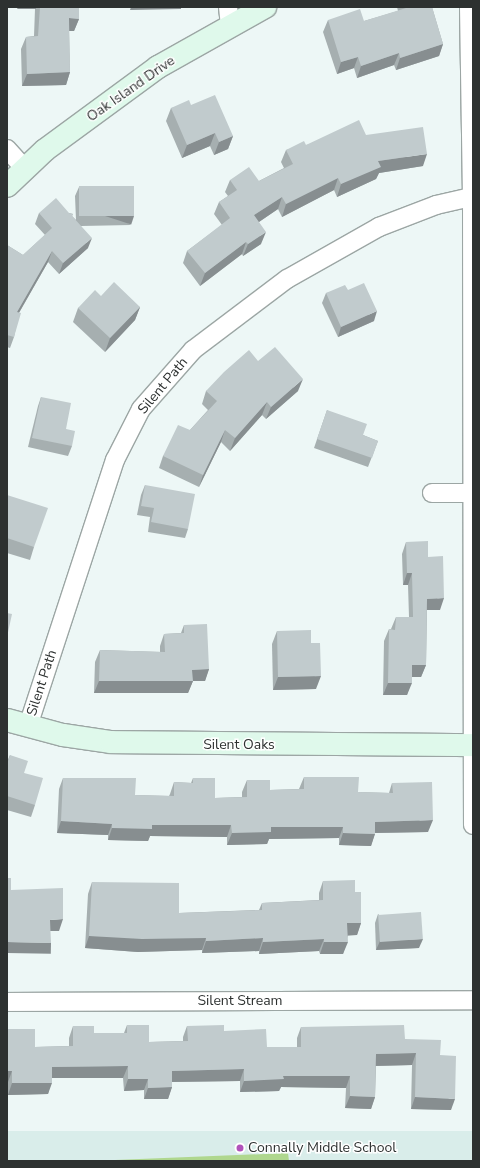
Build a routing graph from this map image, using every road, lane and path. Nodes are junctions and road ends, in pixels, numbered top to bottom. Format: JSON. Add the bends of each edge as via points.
{"nodes":[{"id":1,"x":265,"y":7,"type":"edge"},
{"id":2,"x":469,"y":7,"type":"edge"},
{"id":3,"x":229,"y":16,"type":"edge"},
{"id":4,"x":7,"y":149,"type":"edge"},
{"id":5,"x":25,"y":169,"type":"junction"},
{"id":6,"x":7,"y":186,"type":"edge"},
{"id":7,"x":472,"y":197,"type":"edge"},
{"id":8,"x":432,"y":493,"type":"dead end"},
{"id":9,"x":473,"y":493,"type":"edge"},
{"id":10,"x":7,"y":720,"type":"edge"},
{"id":11,"x":28,"y":726,"type":"junction"},
{"id":12,"x":473,"y":745,"type":"edge"},
{"id":13,"x":473,"y":825,"type":"edge"},
{"id":14,"x":473,"y":1000,"type":"edge"},
{"id":15,"x":7,"y":1002,"type":"edge"}],
"edges":[{"from":1,"to":3,"type":"street","name":"Oak Island Drive"},
{"from":2,"to":7,"type":"street"},
{"from":3,"to":5,"type":"street","name":"Oak Island Drive","via":[[44,150]]},
{"from":4,"to":5,"type":"street"},
{"from":5,"to":6,"type":"street","name":"Oak Island Drive"},
{"from":7,"to":9,"type":"street"},
{"from":7,"to":11,"type":"street","name":"Silent Path","via":[[436,205],[379,227],[287,279],[193,350],[141,409],[115,460]]},
{"from":8,"to":9,"type":"street"},
{"from":9,"to":12,"type":"street"},
{"from":10,"to":11,"type":"street","name":"Silent Oaks"},
{"from":11,"to":12,"type":"street","name":"Silent Oaks","via":[[63,735],[160,745]]},
{"from":12,"to":13,"type":"street"},
{"from":14,"to":15,"type":"street","name":"Silent Stream"}]}
